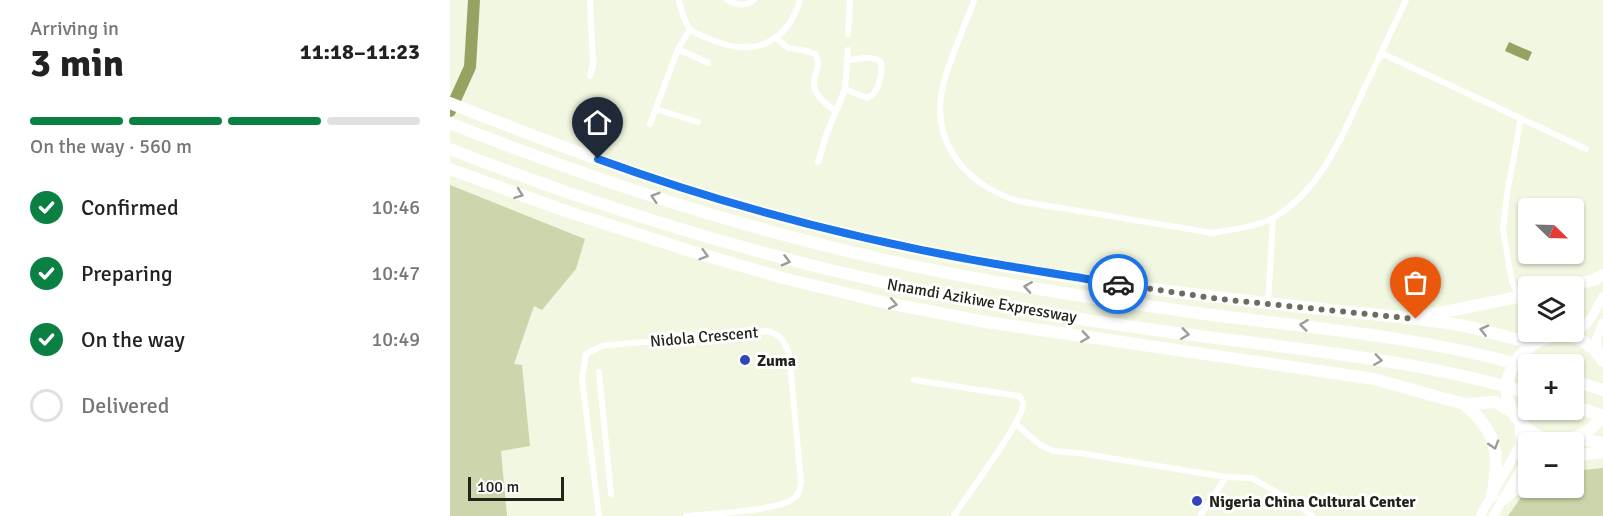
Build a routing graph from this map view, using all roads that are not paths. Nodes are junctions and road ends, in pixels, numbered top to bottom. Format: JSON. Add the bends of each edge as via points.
{"nodes":[{"id":1,"x":590,"y":0,"type":"edge"},
{"id":2,"x":679,"y":0,"type":"edge"},
{"id":3,"x":727,"y":0,"type":"edge"},
{"id":4,"x":754,"y":0,"type":"edge"},
{"id":5,"x":800,"y":0,"type":"edge"},
{"id":6,"x":850,"y":0,"type":"edge"},
{"id":7,"x":974,"y":0,"type":"edge"},
{"id":8,"x":1406,"y":0,"type":"edge"},
{"id":9,"x":690,"y":29,"type":"junction"},
{"id":10,"x":848,"y":34,"type":"dead end"},
{"id":11,"x":775,"y":37,"type":"junction"},
{"id":12,"x":678,"y":49,"type":"junction"},
{"id":13,"x":848,"y":50,"type":"dead end"},
{"id":14,"x":1381,"y":53,"type":"junction"},
{"id":15,"x":848,"y":60,"type":"junction"},
{"id":16,"x":708,"y":63,"type":"dead end"},
{"id":17,"x":590,"y":76,"type":"dead end"},
{"id":18,"x":845,"y":89,"type":"junction"},
{"id":19,"x":450,"y":103,"type":"edge"},
{"id":20,"x":656,"y":109,"type":"junction"},
{"id":21,"x":836,"y":111,"type":"junction"},
{"id":22,"x":1521,"y":118,"type":"junction"},
{"id":23,"x":698,"y":122,"type":"dead end"},
{"id":24,"x":450,"y":123,"type":"edge"},
{"id":25,"x":650,"y":124,"type":"dead end"},
{"id":26,"x":1586,"y":148,"type":"dead end"},
{"id":27,"x":450,"y":149,"type":"edge"},
{"id":28,"x":818,"y":162,"type":"dead end"},
{"id":29,"x":450,"y":169,"type":"edge"},
{"id":30,"x":717,"y":199,"type":"junction"},
{"id":31,"x":560,"y":209,"type":"junction"},
{"id":32,"x":633,"y":215,"type":"junction"},
{"id":33,"x":1273,"y":218,"type":"junction"},
{"id":34,"x":772,"y":233,"type":"junction"},
{"id":35,"x":1603,"y":275,"type":"edge"},
{"id":36,"x":1584,"y":282,"type":"edge"},
{"id":37,"x":1518,"y":289,"type":"edge"},
{"id":38,"x":1603,"y":297,"type":"edge"},
{"id":39,"x":1219,"y":299,"type":"junction"},
{"id":40,"x":1518,"y":299,"type":"edge"},
{"id":41,"x":1121,"y":301,"type":"junction"},
{"id":42,"x":1268,"y":304,"type":"junction"},
{"id":43,"x":1401,"y":318,"type":"junction"},
{"id":44,"x":1096,"y":321,"type":"junction"},
{"id":45,"x":1603,"y":323,"type":"edge"},
{"id":46,"x":1584,"y":328,"type":"edge"},
{"id":47,"x":1518,"y":340,"type":"edge"},
{"id":48,"x":1537,"y":342,"type":"edge"},
{"id":49,"x":1582,"y":342,"type":"edge"},
{"id":50,"x":1194,"y":352,"type":"junction"},
{"id":51,"x":1601,"y":358,"type":"edge"},
{"id":52,"x":1518,"y":365,"type":"edge"},
{"id":53,"x":598,"y":372,"type":"dead end"},
{"id":54,"x":914,"y":380,"type":"dead end"},
{"id":55,"x":1584,"y":384,"type":"edge"},
{"id":56,"x":1518,"y":390,"type":"edge"},
{"id":57,"x":1603,"y":390,"type":"edge"},
{"id":58,"x":600,"y":394,"type":"junction"},
{"id":59,"x":585,"y":395,"type":"junction"},
{"id":60,"x":1464,"y":404,"type":"junction"},
{"id":61,"x":1584,"y":409,"type":"edge"},
{"id":62,"x":1603,"y":415,"type":"edge"},
{"id":63,"x":1516,"y":417,"type":"junction"},
{"id":64,"x":1016,"y":424,"type":"junction"},
{"id":65,"x":1531,"y":432,"type":"edge"},
{"id":66,"x":1584,"y":433,"type":"edge"},
{"id":67,"x":1584,"y":440,"type":"edge"},
{"id":68,"x":1603,"y":443,"type":"edge"},
{"id":69,"x":1603,"y":452,"type":"edge"},
{"id":70,"x":1584,"y":455,"type":"edge"},
{"id":71,"x":1518,"y":471,"type":"edge"},
{"id":72,"x":608,"y":473,"type":"junction"},
{"id":73,"x":593,"y":475,"type":"junction"},
{"id":74,"x":1227,"y":477,"type":"junction"},
{"id":75,"x":1518,"y":483,"type":"edge"},
{"id":76,"x":611,"y":494,"type":"dead end"},
{"id":77,"x":1498,"y":498,"type":"junction"},
{"id":78,"x":599,"y":516,"type":"edge"},
{"id":79,"x":686,"y":516,"type":"edge"},
{"id":80,"x":954,"y":516,"type":"edge"},
{"id":81,"x":1200,"y":516,"type":"edge"},
{"id":82,"x":1312,"y":516,"type":"edge"},
{"id":83,"x":1480,"y":516,"type":"edge"},
{"id":84,"x":1493,"y":516,"type":"edge"}],
"edges":[{"from":1,"to":17,"type":"street"},
{"from":2,"to":9,"type":"street"},
{"from":3,"to":4,"type":"street","via":[[746,5]]},
{"from":5,"to":11,"type":"street","via":[[796,13]]},
{"from":6,"to":10,"type":"street"},
{"from":7,"to":33,"type":"street","via":[[945,78],[940,117],[946,143],[957,162],[975,180],[1018,201],[1203,231],[1239,228]]},
{"from":8,"to":14,"type":"street"},
{"from":9,"to":11,"type":"street","via":[[737,48],[766,45]]},
{"from":9,"to":12,"type":"street"},
{"from":11,"to":21,"type":"street","via":[[788,48],[815,54],[818,61],[814,87],[818,97]]},
{"from":12,"to":16,"type":"street"},
{"from":12,"to":20,"type":"street"},
{"from":13,"to":15,"type":"street"},
{"from":14,"to":22,"type":"street"},
{"from":14,"to":33,"type":"street","via":[[1326,167],[1308,189]]},
{"from":15,"to":18,"type":"street"},
{"from":15,"to":18,"type":"street","via":[[877,59],[881,69],[873,96],[867,98]]},
{"from":18,"to":21,"type":"street"},
{"from":19,"to":30,"type":"highway","via":[[633,172]]},
{"from":20,"to":23,"type":"street"},
{"from":20,"to":25,"type":"street"},
{"from":21,"to":28,"type":"street"},
{"from":22,"to":26,"type":"street"},
{"from":22,"to":37,"type":"street","via":[[1503,229],[1512,282]]},
{"from":34,"to":24,"type":"highway","name":"Nnamdi Azikiwe Expressway","one_way":true,"via":[[629,189]]},
{"from":27,"to":32,"type":"highway","name":"Nnamdi Azikiwe Expressway"},
{"from":29,"to":31,"type":"highway","name":"Nnamdi Azikiwe Expressway","one_way":true},
{"from":30,"to":34,"type":"highway"},
{"from":30,"to":39,"type":"highway","via":[[996,264]]},
{"from":31,"to":32,"type":"highway"},
{"from":31,"to":50,"type":"highway","name":"Nnamdi Azikiwe Expressway","one_way":true,"via":[[772,275],[882,302],[986,322]]},
{"from":32,"to":44,"type":"highway","name":"Nnamdi Azikiwe Expressway","one_way":true,"via":[[846,275]]},
{"from":33,"to":42,"type":"street"},
{"from":41,"to":34,"type":"highway","name":"Nnamdi Azikiwe Expressway","one_way":true,"via":[[990,281]]},
{"from":35,"to":36,"type":"highway"},
{"from":38,"to":46,"type":"main road"},
{"from":39,"to":41,"type":"highway"},
{"from":39,"to":42,"type":"highway"},
{"from":40,"to":43,"type":"highway"},
{"from":52,"to":41,"type":"highway","name":"Nnamdi Azikiwe Expressway","one_way":true,"via":[[1339,329]]},
{"from":42,"to":43,"type":"highway"},
{"from":47,"to":43,"type":"highway","one_way":true,"via":[[1469,327]]},
{"from":44,"to":50,"type":"highway"},
{"from":44,"to":56,"type":"highway","name":"Nnamdi Azikiwe Expressway","one_way":true,"via":[[1397,363]]},
{"from":45,"to":51,"type":"main road","via":[[1596,340]]},
{"from":48,"to":63,"type":"highway","via":[[1523,352],[1510,370],[1508,392]]},
{"from":49,"to":51,"type":"highway"},
{"from":50,"to":60,"type":"highway","name":"Nnamdi Azikiwe Expressway","via":[[1374,379]]},
{"from":53,"to":58,"type":"street"},
{"from":54,"to":64,"type":"street","via":[[1019,396],[1023,405]]},
{"from":55,"to":57,"type":"highway"},
{"from":58,"to":59,"type":"street"},
{"from":58,"to":72,"type":"street"},
{"from":59,"to":73,"type":"street","name":"Nidola Crescent"},
{"from":59,"to":79,"type":"street","name":"Nidola Crescent","via":[[582,379],[586,354],[602,346],[768,331],[783,339],[789,353],[800,491],[781,505]]},
{"from":60,"to":63,"type":"highway","name":"Nnamdi Azikiwe Expressway","via":[[1495,402]]},
{"from":60,"to":77,"type":"highway","one_way":true,"via":[[1483,421],[1493,442]]},
{"from":61,"to":62,"type":"highway"},
{"from":62,"to":66,"type":"highway"},
{"from":63,"to":65,"type":"highway","name":"Nnamdi Azikiwe Expressway"},
{"from":63,"to":77,"type":"main road","via":[[1520,445]]},
{"from":64,"to":74,"type":"street","via":[[1053,451]]},
{"from":64,"to":80,"type":"street"},
{"from":67,"to":68,"type":"highway"},
{"from":69,"to":70,"type":"highway"},
{"from":71,"to":77,"type":"main road"},
{"from":72,"to":73,"type":"street"},
{"from":72,"to":76,"type":"street"},
{"from":73,"to":78,"type":"street","name":"Nidola Crescent"},
{"from":74,"to":81,"type":"street"},
{"from":74,"to":82,"type":"street","via":[[1252,478]]},
{"from":75,"to":77,"type":"highway"},
{"from":77,"to":83,"type":"main road"},
{"from":77,"to":84,"type":"main road"}]}
